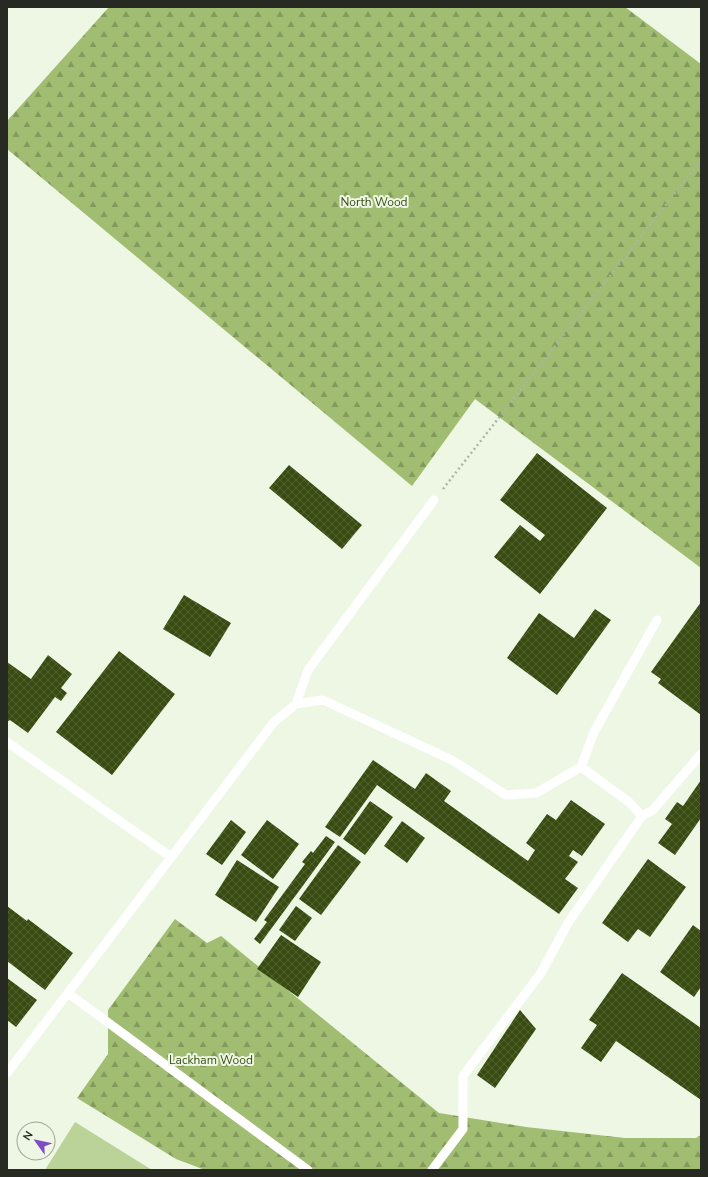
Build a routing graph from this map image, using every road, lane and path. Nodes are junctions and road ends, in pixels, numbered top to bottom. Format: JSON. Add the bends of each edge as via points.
{"nodes":[{"id":1,"x":701,"y":160,"type":"edge"},
{"id":2,"x":434,"y":500,"type":"joint"},
{"id":3,"x":657,"y":620,"type":"dead end"},
{"id":4,"x":296,"y":704,"type":"junction"},
{"id":5,"x":7,"y":742,"type":"edge"},
{"id":6,"x":701,"y":754,"type":"edge"},
{"id":7,"x":581,"y":767,"type":"junction"},
{"id":8,"x":642,"y":816,"type":"junction"},
{"id":9,"x":171,"y":857,"type":"junction"},
{"id":10,"x":68,"y":993,"type":"junction"},
{"id":11,"x":7,"y":1073,"type":"edge"},
{"id":12,"x":308,"y":1170,"type":"edge"},
{"id":13,"x":432,"y":1170,"type":"edge"}],
"edges":[{"from":1,"to":2,"type":"path"},
{"from":2,"to":4,"type":"lane","via":[[308,670]]},
{"from":3,"to":7,"type":"lane","via":[[594,732]]},
{"from":4,"to":7,"type":"lane","via":[[323,700],[452,760],[506,795],[536,793]]},
{"from":4,"to":9,"type":"lane","via":[[274,722]]},
{"from":5,"to":9,"type":"lane"},
{"from":6,"to":8,"type":"lane","via":[[653,810]]},
{"from":7,"to":8,"type":"lane","via":[[629,802]]},
{"from":8,"to":13,"type":"lane","via":[[568,923],[541,973],[463,1076],[463,1129]]},
{"from":9,"to":10,"type":"lane"},
{"from":10,"to":11,"type":"lane"},
{"from":10,"to":12,"type":"lane"}]}
